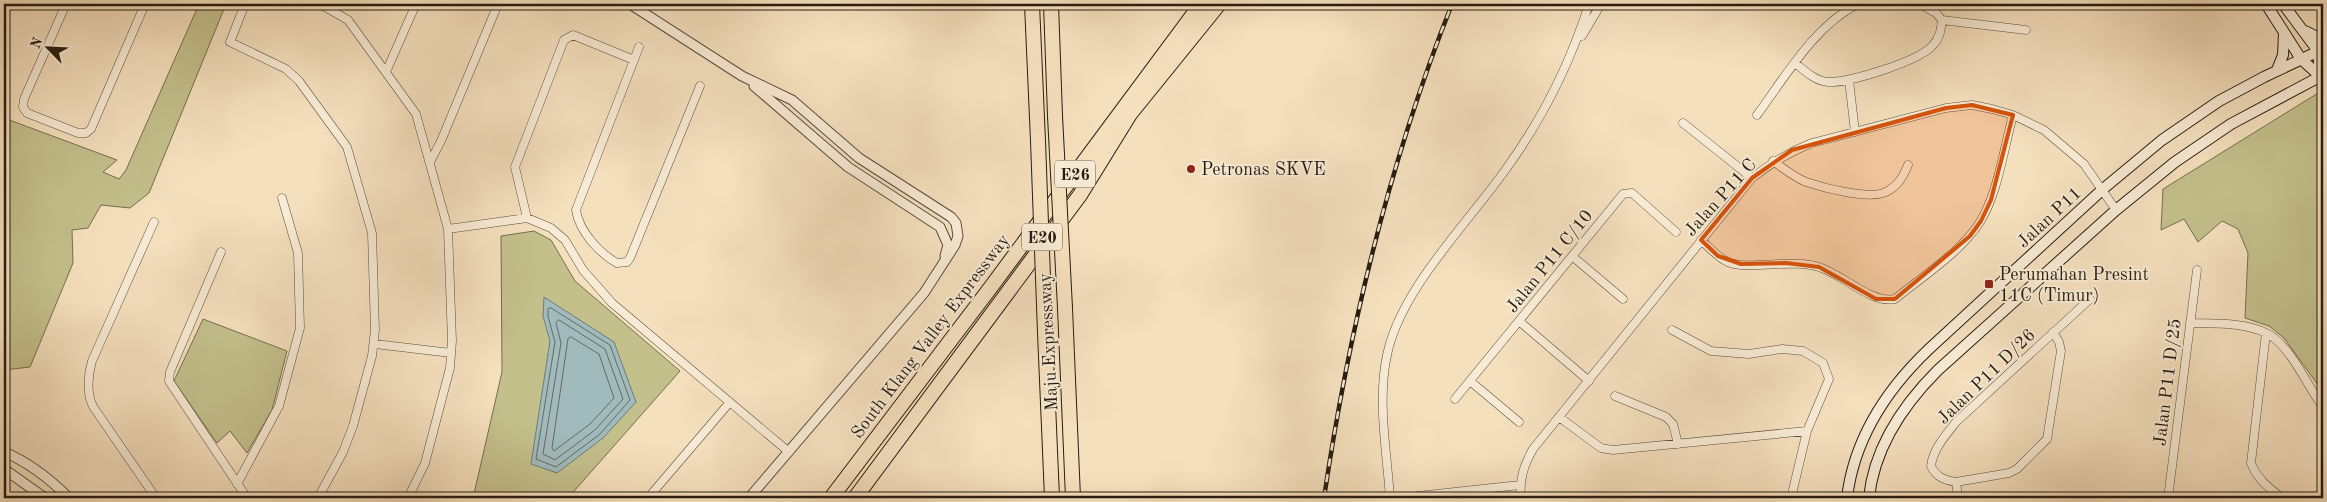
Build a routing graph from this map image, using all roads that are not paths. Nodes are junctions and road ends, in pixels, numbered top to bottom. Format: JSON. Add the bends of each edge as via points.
{"nodes":[{"id":1,"x":66,"y":4,"type":"edge"},
{"id":2,"x":145,"y":4,"type":"edge"},
{"id":3,"x":246,"y":4,"type":"edge"},
{"id":4,"x":320,"y":4,"type":"edge"},
{"id":5,"x":416,"y":4,"type":"edge"},
{"id":6,"x":498,"y":4,"type":"edge"},
{"id":7,"x":630,"y":4,"type":"edge"},
{"id":8,"x":1032,"y":4,"type":"edge"},
{"id":9,"x":1051,"y":4,"type":"edge"},
{"id":10,"x":1201,"y":4,"type":"edge"},
{"id":11,"x":1219,"y":4,"type":"edge"},
{"id":12,"x":1589,"y":4,"type":"edge"},
{"id":13,"x":1601,"y":4,"type":"edge"},
{"id":14,"x":1858,"y":4,"type":"edge"},
{"id":15,"x":1920,"y":4,"type":"edge"},
{"id":16,"x":2266,"y":4,"type":"edge"},
{"id":17,"x":2283,"y":4,"type":"edge"},
{"id":18,"x":1942,"y":20,"type":"junction"},
{"id":19,"x":2026,"y":30,"type":"dead end"},
{"id":20,"x":2302,"y":30,"type":"junction"},
{"id":21,"x":2284,"y":32,"type":"junction"},
{"id":22,"x":2323,"y":40,"type":"edge"},
{"id":23,"x":639,"y":47,"type":"dead end"},
{"id":24,"x":1574,"y":49,"type":"junction"},
{"id":25,"x":2321,"y":50,"type":"edge"},
{"id":26,"x":2300,"y":59,"type":"junction"},
{"id":27,"x":634,"y":60,"type":"junction"},
{"id":28,"x":1795,"y":63,"type":"junction"},
{"id":29,"x":2277,"y":70,"type":"junction"},
{"id":30,"x":386,"y":72,"type":"junction"},
{"id":31,"x":2322,"y":75,"type":"edge"},
{"id":32,"x":742,"y":76,"type":"junction"},
{"id":33,"x":1849,"y":80,"type":"junction"},
{"id":34,"x":700,"y":86,"type":"dead end"},
{"id":35,"x":784,"y":96,"type":"junction"},
{"id":36,"x":1757,"y":115,"type":"dead end"},
{"id":37,"x":2013,"y":115,"type":"junction"},
{"id":38,"x":791,"y":118,"type":"junction"},
{"id":39,"x":1683,"y":123,"type":"dead end"},
{"id":40,"x":827,"y":130,"type":"junction"},
{"id":41,"x":1855,"y":132,"type":"junction"},
{"id":42,"x":1773,"y":161,"type":"junction"},
{"id":43,"x":430,"y":162,"type":"junction"},
{"id":44,"x":1908,"y":165,"type":"dead end"},
{"id":45,"x":888,"y":177,"type":"junction"},
{"id":46,"x":1752,"y":178,"type":"junction"},
{"id":47,"x":2103,"y":189,"type":"junction"},
{"id":48,"x":891,"y":195,"type":"junction"},
{"id":49,"x":282,"y":198,"type":"dead end"},
{"id":50,"x":2116,"y":210,"type":"junction"},
{"id":51,"x":527,"y":218,"type":"junction"},
{"id":52,"x":154,"y":222,"type":"dead end"},
{"id":53,"x":448,"y":230,"type":"junction"},
{"id":54,"x":1676,"y":232,"type":"dead end"},
{"id":55,"x":1701,"y":240,"type":"junction"},
{"id":56,"x":222,"y":252,"type":"dead end"},
{"id":57,"x":1572,"y":256,"type":"junction"},
{"id":58,"x":945,"y":258,"type":"junction"},
{"id":59,"x":2197,"y":270,"type":"dead end"},
{"id":60,"x":1622,"y":299,"type":"dead end"},
{"id":61,"x":2090,"y":299,"type":"dead end"},
{"id":62,"x":1519,"y":321,"type":"junction"},
{"id":63,"x":2190,"y":323,"type":"junction"},
{"id":64,"x":1672,"y":330,"type":"dead end"},
{"id":65,"x":2053,"y":332,"type":"junction"},
{"id":66,"x":2266,"y":333,"type":"junction"},
{"id":67,"x":375,"y":344,"type":"junction"},
{"id":68,"x":451,"y":353,"type":"junction"},
{"id":69,"x":1470,"y":381,"type":"junction"},
{"id":70,"x":1589,"y":381,"type":"junction"},
{"id":71,"x":1615,"y":396,"type":"dead end"},
{"id":72,"x":1455,"y":399,"type":"dead end"},
{"id":73,"x":730,"y":402,"type":"junction"},
{"id":74,"x":2323,"y":406,"type":"edge"},
{"id":75,"x":1560,"y":418,"type":"junction"},
{"id":76,"x":1519,"y":422,"type":"dead end"},
{"id":77,"x":1807,"y":431,"type":"junction"},
{"id":78,"x":1678,"y":444,"type":"junction"},
{"id":79,"x":4,"y":452,"type":"edge"},
{"id":80,"x":789,"y":452,"type":"junction"},
{"id":81,"x":4,"y":469,"type":"edge"},
{"id":82,"x":1956,"y":482,"type":"junction"},
{"id":83,"x":237,"y":484,"type":"junction"},
{"id":84,"x":1520,"y":484,"type":"junction"},
{"id":85,"x":1418,"y":496,"type":"dead end"},
{"id":86,"x":45,"y":498,"type":"edge"},
{"id":87,"x":69,"y":498,"type":"edge"},
{"id":88,"x":156,"y":498,"type":"edge"},
{"id":89,"x":247,"y":498,"type":"edge"},
{"id":90,"x":318,"y":498,"type":"edge"},
{"id":91,"x":408,"y":498,"type":"edge"},
{"id":92,"x":648,"y":498,"type":"edge"},
{"id":93,"x":749,"y":498,"type":"edge"},
{"id":94,"x":831,"y":498,"type":"edge"},
{"id":95,"x":855,"y":498,"type":"edge"},
{"id":96,"x":1052,"y":498,"type":"edge"},
{"id":97,"x":1073,"y":498,"type":"edge"},
{"id":98,"x":1390,"y":498,"type":"edge"},
{"id":99,"x":1521,"y":498,"type":"edge"},
{"id":100,"x":1791,"y":498,"type":"edge"},
{"id":101,"x":1847,"y":498,"type":"edge"},
{"id":102,"x":1868,"y":498,"type":"edge"},
{"id":103,"x":1958,"y":498,"type":"edge"},
{"id":104,"x":2168,"y":498,"type":"edge"},
{"id":105,"x":2282,"y":498,"type":"edge"}],
"edges":[{"from":1,"to":2,"type":"street","via":[[23,106],[27,113],[78,133],[86,133],[91,129]]},
{"from":3,"to":67,"type":"street","via":[[230,42],[293,75],[347,147],[353,162],[372,232]]},
{"from":4,"to":30,"type":"street","via":[[348,20]]},
{"from":5,"to":30,"type":"street"},
{"from":6,"to":43,"type":"street"},
{"from":7,"to":32,"type":"street"},
{"from":8,"to":96,"type":"highway","name":"Maju Expressway","number":"E20","bridge":true},
{"from":9,"to":97,"type":"highway","name":"Maju Expressway","number":"E20","bridge":true},
{"from":10,"to":94,"type":"highway","name":"South Klang Valley Expressway","number":"E26"},
{"from":11,"to":95,"type":"highway","name":"South Klang Valley Expressway","number":"E26","via":[[1130,114],[1080,195]]},
{"from":12,"to":24,"type":"street"},
{"from":13,"to":24,"type":"street"},
{"from":14,"to":28,"type":"street","via":[[1833,18]]},
{"from":15,"to":18,"type":"street"},
{"from":16,"to":21,"type":"main road"},
{"from":17,"to":20,"type":"main road"},
{"from":18,"to":19,"type":"street"},
{"from":18,"to":33,"type":"street","via":[[1938,38],[1924,53]]},
{"from":20,"to":22,"type":"main road"},
{"from":20,"to":25,"type":"main road"},
{"from":21,"to":26,"type":"main road"},
{"from":21,"to":29,"type":"main road","via":[[2283,55]]},
{"from":23,"to":27,"type":"street"},
{"from":24,"to":98,"type":"street","via":[[1539,120],[1507,168],[1412,293],[1397,321],[1387,356],[1383,392]]},
{"from":25,"to":26,"type":"main road","name":"Jalan P11"},
{"from":25,"to":31,"type":"main road"},
{"from":26,"to":29,"type":"main road","name":"Jalan P11"},
{"from":26,"to":31,"type":"main road"},
{"from":27,"to":34,"type":"street","via":[[576,210],[579,222],[600,251],[617,263],[627,262],[630,258]]},
{"from":27,"to":51,"type":"street","via":[[573,35],[564,40],[515,167]]},
{"from":28,"to":33,"type":"street","via":[[1819,80]]},
{"from":28,"to":36,"type":"street"},
{"from":29,"to":47,"type":"main road","name":"Jalan P11","via":[[2187,122]]},
{"from":30,"to":43,"type":"street","via":[[416,114]]},
{"from":31,"to":50,"type":"main road","via":[[2230,124]]},
{"from":32,"to":35,"type":"street"},
{"from":32,"to":38,"type":"street"},
{"from":33,"to":41,"type":"street"},
{"from":35,"to":38,"type":"street","via":[[794,110]]},
{"from":35,"to":40,"type":"street"},
{"from":37,"to":41,"type":"street","name":"Jalan P11 C","via":[[1972,105],[1946,108]]},
{"from":37,"to":47,"type":"street","name":"Jalan P11 C","via":[[2044,130],[2084,164]]},
{"from":37,"to":55,"type":"street","via":[[1990,200],[1981,221],[1970,236],[1895,299],[1876,299],[1841,276],[1819,267],[1728,262]]},
{"from":38,"to":40,"type":"street","via":[[804,117]]},
{"from":38,"to":48,"type":"street","via":[[848,167]]},
{"from":39,"to":46,"type":"street"},
{"from":40,"to":45,"type":"street","via":[[859,158]]},
{"from":41,"to":42,"type":"street","name":"Jalan P11 C","via":[[1812,143]]},
{"from":42,"to":44,"type":"street","via":[[1806,182],[1861,194],[1885,192],[1903,178]]},
{"from":42,"to":46,"type":"street","name":"Jalan P11 C"},
{"from":43,"to":53,"type":"street"},
{"from":45,"to":48,"type":"street","via":[[894,188]]},
{"from":45,"to":58,"type":"street","via":[[956,223],[956,241]]},
{"from":46,"to":55,"type":"street","name":"Jalan P11 C"},
{"from":47,"to":50,"type":"street","name":"Jalan P11 C"},
{"from":47,"to":101,"type":"main road","name":"Jalan P11","via":[[1903,375],[1876,412],[1866,432]]},
{"from":48,"to":58,"type":"street","via":[[940,227],[948,246]]},
{"from":49,"to":83,"type":"street","via":[[298,253],[300,328],[279,406]]},
{"from":50,"to":102,"type":"main road","via":[[1938,370],[1914,396],[1881,450]]},
{"from":51,"to":53,"type":"street"},
{"from":51,"to":73,"type":"street","via":[[560,234],[583,270],[606,297]]},
{"from":52,"to":88,"type":"street","via":[[92,361],[89,397]]},
{"from":53,"to":68,"type":"street"},
{"from":54,"to":57,"type":"street","name":"Jalan P11 C/10","via":[[1632,194],[1623,194]]},
{"from":55,"to":70,"type":"street","name":"Jalan P11 C"},
{"from":56,"to":83,"type":"street","via":[[169,381]]},
{"from":57,"to":60,"type":"street"},
{"from":57,"to":62,"type":"street","name":"Jalan P11 C/10"},
{"from":58,"to":80,"type":"street","via":[[924,293]]},
{"from":59,"to":63,"type":"street","name":"Jalan P11 D/25"},
{"from":61,"to":65,"type":"street","name":"Jalan P11 D/26"},
{"from":62,"to":69,"type":"street","name":"Jalan P11 C/10"},
{"from":62,"to":70,"type":"street"},
{"from":63,"to":66,"type":"street","via":[[2238,326]]},
{"from":63,"to":104,"type":"street","name":"Jalan P11 D/25"},
{"from":64,"to":77,"type":"street","via":[[1711,350],[1749,354],[1792,349],[1823,363],[1830,379]]},
{"from":65,"to":82,"type":"street","name":"Jalan P11 D/26","via":[[2061,351],[2047,439],[2009,473]]},
{"from":65,"to":82,"type":"street","name":"Jalan P11 D/26","via":[[1956,422],[1933,454],[1930,466],[1936,475]]},
{"from":66,"to":74,"type":"street","via":[[2278,342]]},
{"from":66,"to":105,"type":"street","via":[[2251,463],[2262,482]]},
{"from":67,"to":68,"type":"street"},
{"from":67,"to":90,"type":"street","via":[[353,426]]},
{"from":68,"to":91,"type":"street","via":[[446,390],[426,463]]},
{"from":69,"to":72,"type":"street","name":"Jalan P11 C/10"},
{"from":69,"to":76,"type":"street"},
{"from":70,"to":75,"type":"street","name":"Jalan P11 C"},
{"from":71,"to":78,"type":"street","via":[[1666,417],[1673,424]]},
{"from":73,"to":80,"type":"street"},
{"from":73,"to":92,"type":"street"},
{"from":75,"to":78,"type":"street","via":[[1607,450]]},
{"from":75,"to":84,"type":"street","name":"Jalan P11 C","via":[[1527,459]]},
{"from":77,"to":78,"type":"street"},
{"from":77,"to":100,"type":"street"},
{"from":79,"to":87,"type":"street","via":[[42,474]]},
{"from":80,"to":93,"type":"street"},
{"from":81,"to":86,"type":"street"},
{"from":82,"to":103,"type":"street"},
{"from":83,"to":89,"type":"street"},
{"from":84,"to":85,"type":"street"},
{"from":84,"to":99,"type":"street","name":"Jalan P11 C"}]}
